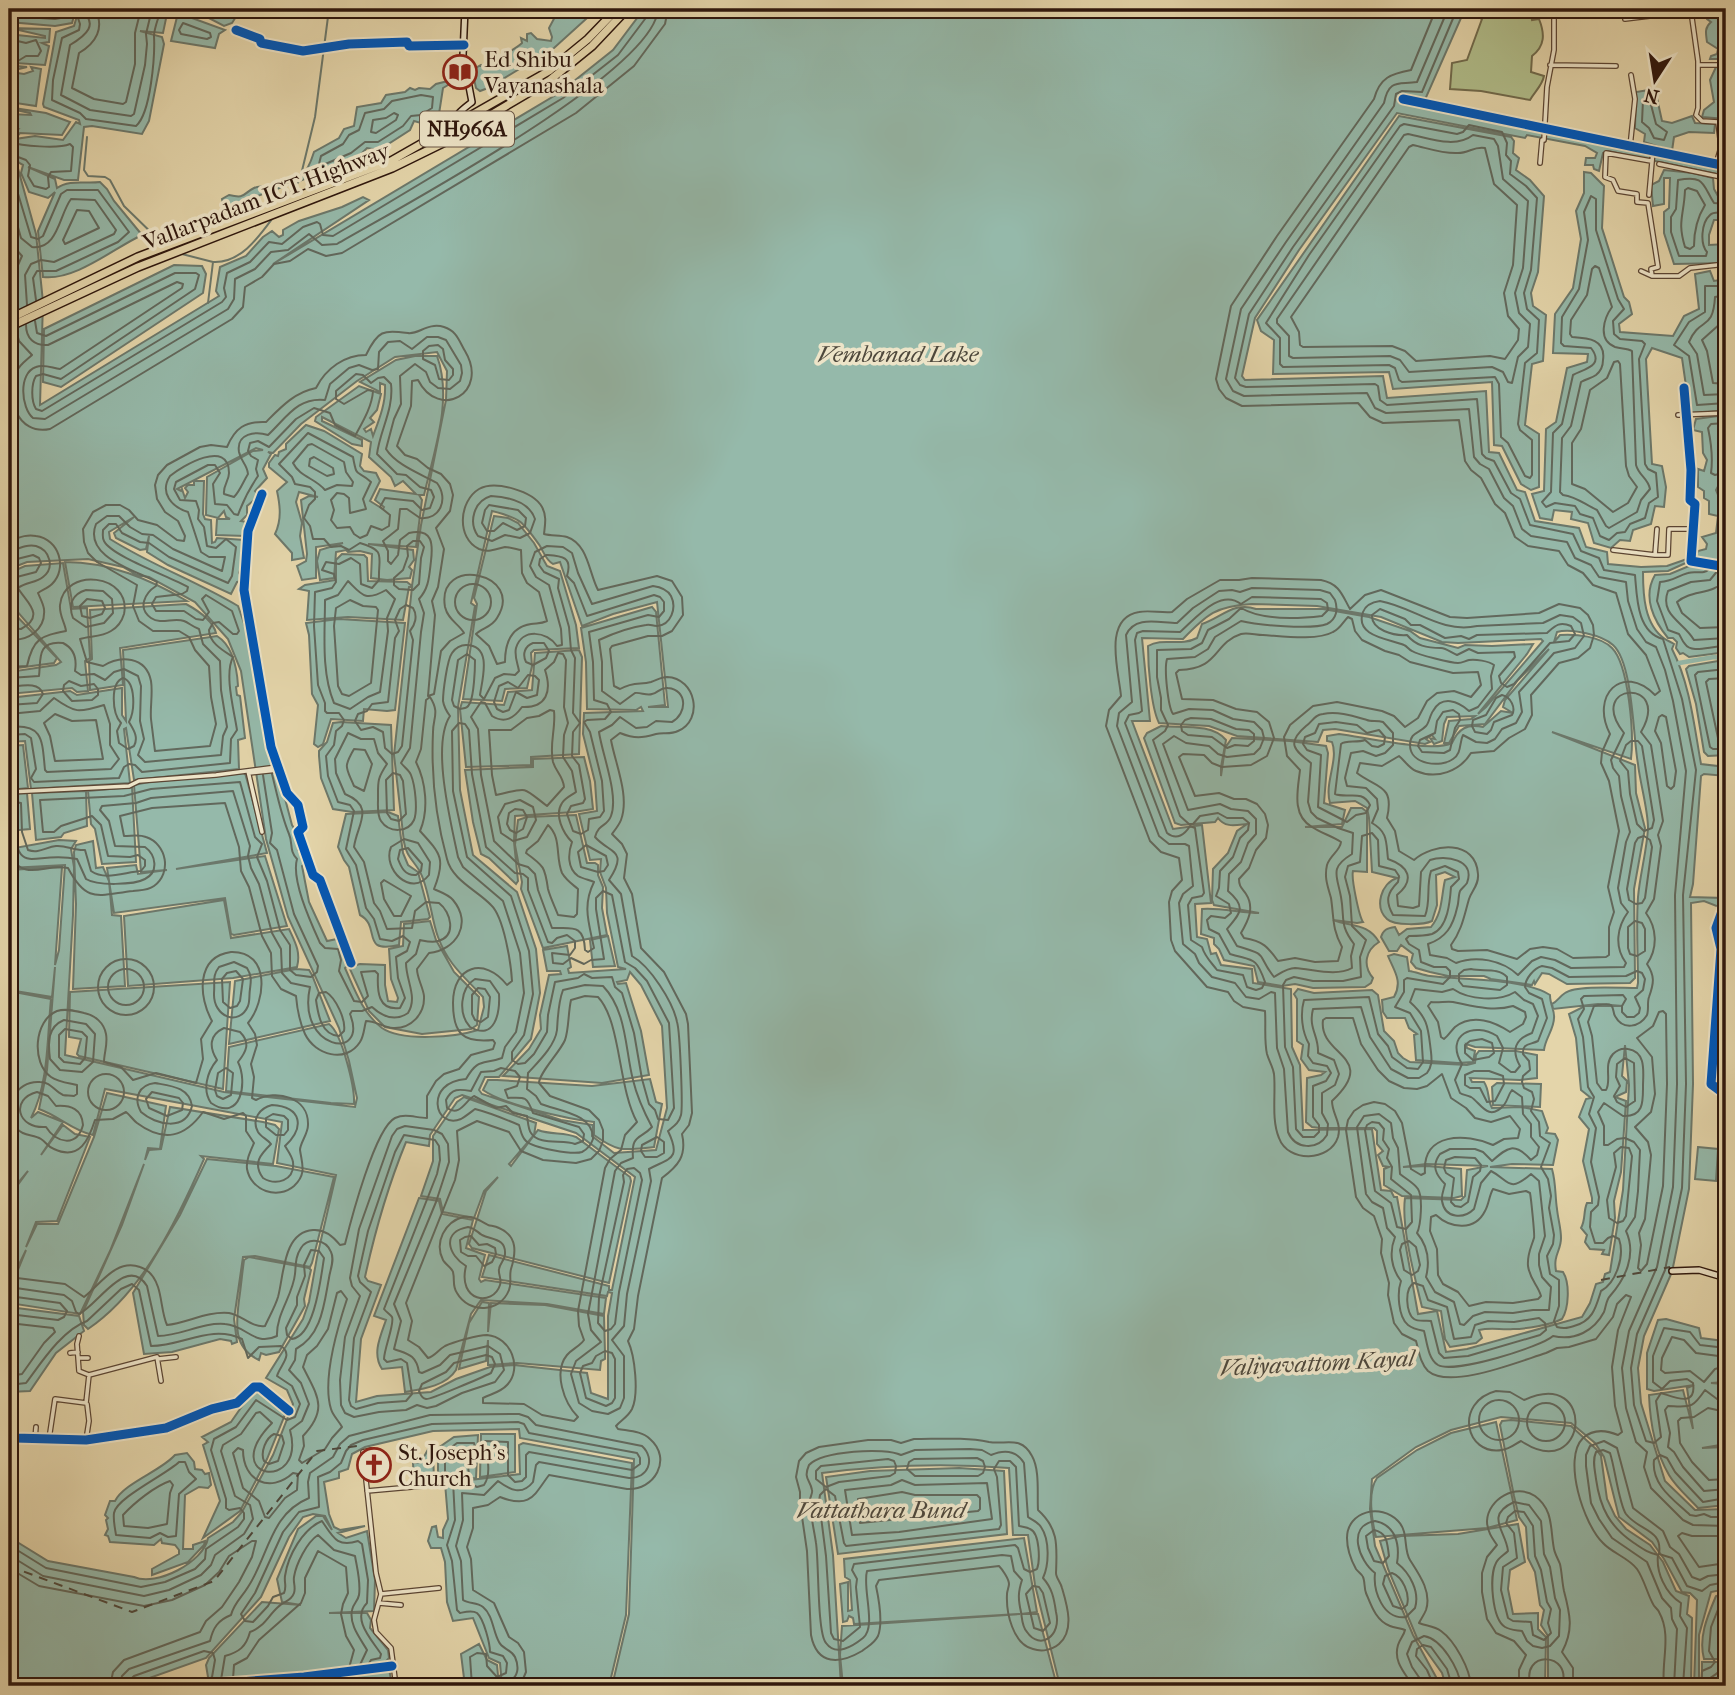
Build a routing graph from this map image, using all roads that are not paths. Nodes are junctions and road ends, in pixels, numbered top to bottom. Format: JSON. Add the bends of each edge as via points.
{"nodes":[{"id":1,"x":465,"y":9,"type":"edge"},
{"id":2,"x":617,"y":9,"type":"edge"},
{"id":3,"x":627,"y":9,"type":"edge"},
{"id":4,"x":1554,"y":9,"type":"edge"},
{"id":5,"x":1626,"y":9,"type":"edge"},
{"id":6,"x":236,"y":30,"type":"dead end"},
{"id":7,"x":464,"y":45,"type":"junction"},
{"id":8,"x":1550,"y":65,"type":"junction"},
{"id":9,"x":1698,"y":65,"type":"junction"},
{"id":10,"x":1726,"y":65,"type":"edge"},
{"id":11,"x":1616,"y":66,"type":"dead end"},
{"id":12,"x":1630,"y":75,"type":"dead end"},
{"id":13,"x":1403,"y":99,"type":"dead end"},
{"id":14,"x":452,"y":127,"type":"junction"},
{"id":15,"x":1546,"y":130,"type":"junction"},
{"id":16,"x":1630,"y":147,"type":"junction"},
{"id":17,"x":1653,"y":151,"type":"junction"},
{"id":18,"x":1651,"y":162,"type":"junction"},
{"id":19,"x":1540,"y":163,"type":"dead end"},
{"id":20,"x":1659,"y":164,"type":"dead end"},
{"id":21,"x":1716,"y":164,"type":"junction"},
{"id":22,"x":1726,"y":166,"type":"edge"},
{"id":23,"x":1726,"y":178,"type":"edge"},
{"id":24,"x":1649,"y":195,"type":"dead end"},
{"id":25,"x":253,"y":218,"type":"junction"},
{"id":26,"x":1726,"y":264,"type":"edge"},
{"id":27,"x":1641,"y":271,"type":"dead end"},
{"id":28,"x":1653,"y":276,"type":"junction"},
{"id":29,"x":55,"y":300,"type":"junction"},
{"id":30,"x":9,"y":319,"type":"edge"},
{"id":31,"x":9,"y":327,"type":"edge"},
{"id":32,"x":1684,"y":388,"type":"dead end"},
{"id":33,"x":1726,"y":413,"type":"edge"},
{"id":34,"x":1688,"y":414,"type":"junction"},
{"id":35,"x":1678,"y":415,"type":"dead end"},
{"id":36,"x":262,"y":494,"type":"dead end"},
{"id":37,"x":1657,"y":529,"type":"dead end"},
{"id":38,"x":1695,"y":529,"type":"junction"},
{"id":39,"x":1613,"y":550,"type":"dead end"},
{"id":40,"x":1655,"y":555,"type":"junction"},
{"id":41,"x":1726,"y":567,"type":"edge"},
{"id":42,"x":278,"y":768,"type":"junction"},
{"id":43,"x":249,"y":772,"type":"junction"},
{"id":44,"x":9,"y":792,"type":"edge"},
{"id":45,"x":262,"y":832,"type":"dead end"},
{"id":46,"x":1726,"y":900,"type":"edge"},
{"id":47,"x":351,"y":963,"type":"dead end"},
{"id":48,"x":1719,"y":975,"type":"junction"},
{"id":49,"x":1726,"y":975,"type":"edge"},
{"id":50,"x":1715,"y":1034,"type":"junction"},
{"id":51,"x":1726,"y":1034,"type":"edge"},
{"id":52,"x":1726,"y":1095,"type":"edge"},
{"id":53,"x":1726,"y":1118,"type":"edge"},
{"id":54,"x":1726,"y":1147,"type":"edge"},
{"id":55,"x":1672,"y":1271,"type":"dead end"},
{"id":56,"x":1726,"y":1278,"type":"edge"},
{"id":57,"x":79,"y":1336,"type":"dead end"},
{"id":58,"x":78,"y":1352,"type":"junction"},
{"id":59,"x":70,"y":1353,"type":"dead end"},
{"id":60,"x":176,"y":1357,"type":"dead end"},
{"id":61,"x":79,"y":1358,"type":"junction"},
{"id":62,"x":88,"y":1358,"type":"dead end"},
{"id":63,"x":158,"y":1359,"type":"junction"},
{"id":64,"x":89,"y":1375,"type":"junction"},
{"id":65,"x":161,"y":1381,"type":"dead end"},
{"id":66,"x":86,"y":1401,"type":"junction"},
{"id":67,"x":289,"y":1411,"type":"dead end"},
{"id":68,"x":36,"y":1427,"type":"dead end"},
{"id":69,"x":10,"y":1437,"type":"edge"},
{"id":70,"x":35,"y":1439,"type":"junction"},
{"id":71,"x":49,"y":1439,"type":"junction"},
{"id":72,"x":86,"y":1440,"type":"junction"},
{"id":73,"x":370,"y":1450,"type":"dead end"},
{"id":74,"x":435,"y":1485,"type":"dead end"},
{"id":75,"x":367,"y":1491,"type":"junction"},
{"id":76,"x":422,"y":1586,"type":"dead end"},
{"id":77,"x":439,"y":1588,"type":"dead end"},
{"id":78,"x":381,"y":1592,"type":"junction"},
{"id":79,"x":379,"y":1603,"type":"junction"},
{"id":80,"x":401,"y":1605,"type":"dead end"},
{"id":81,"x":392,"y":1666,"type":"junction"},
{"id":82,"x":187,"y":1686,"type":"edge"},
{"id":83,"x":396,"y":1686,"type":"edge"}],
"edges":[{"from":1,"to":7,"type":"street"},
{"from":2,"to":14,"type":"highway","name":"Vallarpadam ICT Highway","number":"NH966A","via":[[549,71]]},
{"from":3,"to":25,"type":"highway","name":"Vallarpadam ICT Highway","number":"NH966A","via":[[550,80],[445,142],[392,169]]},
{"from":4,"to":8,"type":"street"},
{"from":5,"to":9,"type":"street","via":[[1625,19],[1691,11]]},
{"from":6,"to":7,"type":"street","via":[[264,44],[303,51],[407,41],[409,46]]},
{"from":7,"to":14,"type":"street","via":[[471,102]]},
{"from":8,"to":11,"type":"street"},
{"from":8,"to":15,"type":"street"},
{"from":9,"to":10,"type":"street"},
{"from":9,"to":21,"type":"street","via":[[1696,115],[1702,121],[1718,122],[1721,147]]},
{"from":12,"to":16,"type":"street","via":[[1635,99]]},
{"from":13,"to":15,"type":"street"},
{"from":14,"to":25,"type":"highway","name":"Vallarpadam ICT Highway","number":"NH966A","via":[[391,161]]},
{"from":15,"to":16,"type":"street"},
{"from":15,"to":19,"type":"street"},
{"from":16,"to":17,"type":"street"},
{"from":17,"to":18,"type":"street"},
{"from":17,"to":21,"type":"street"},
{"from":18,"to":24,"type":"street"},
{"from":18,"to":28,"type":"street","via":[[1606,153],[1605,177],[1613,180],[1618,191],[1637,194],[1637,202],[1648,203],[1658,267],[1651,269]]},
{"from":20,"to":23,"type":"street"},
{"from":21,"to":22,"type":"street"},
{"from":25,"to":29,"type":"highway","name":"Vallarpadam ICT Highway","number":"NH966A"},
{"from":26,"to":28,"type":"street","via":[[1690,268],[1679,276]]},
{"from":27,"to":28,"type":"street"},
{"from":29,"to":30,"type":"highway","name":"Vallarpadam ICT Highway","number":"NH966A"},
{"from":29,"to":31,"type":"highway","name":"Vallarpadam ICT Highway","number":"NH966A"},
{"from":32,"to":34,"type":"street"},
{"from":33,"to":34,"type":"street"},
{"from":34,"to":35,"type":"street"},
{"from":34,"to":38,"type":"street"},
{"from":36,"to":42,"type":"street","via":[[248,531],[244,590]]},
{"from":37,"to":40,"type":"street"},
{"from":38,"to":40,"type":"street","via":[[1670,529],[1668,555]]},
{"from":38,"to":41,"type":"street","via":[[1691,561]]},
{"from":39,"to":40,"type":"street"},
{"from":42,"to":43,"type":"street"},
{"from":42,"to":47,"type":"street","via":[[286,793],[298,805],[303,825],[299,832],[313,875],[320,880]]},
{"from":43,"to":44,"type":"street","via":[[139,781],[129,786]]},
{"from":43,"to":45,"type":"street"},
{"from":46,"to":48,"type":"street","via":[[1716,928],[1721,949]]},
{"from":48,"to":49,"type":"street"},
{"from":48,"to":50,"type":"street"},
{"from":50,"to":51,"type":"street"},
{"from":50,"to":52,"type":"street","via":[[1711,1084]]},
{"from":53,"to":54,"type":"street"},
{"from":55,"to":56,"type":"street","via":[[1699,1270]]},
{"from":57,"to":58,"type":"street"},
{"from":58,"to":59,"type":"street"},
{"from":58,"to":61,"type":"street"},
{"from":60,"to":63,"type":"street"},
{"from":61,"to":62,"type":"street"},
{"from":61,"to":64,"type":"street","via":[[80,1373]]},
{"from":63,"to":64,"type":"street"},
{"from":63,"to":65,"type":"street"},
{"from":64,"to":66,"type":"street"},
{"from":66,"to":71,"type":"street","via":[[55,1399]]},
{"from":66,"to":72,"type":"street"},
{"from":67,"to":72,"type":"street","via":[[254,1387],[237,1403],[166,1428]]},
{"from":68,"to":70,"type":"street"},
{"from":69,"to":70,"type":"street"},
{"from":70,"to":71,"type":"street"},
{"from":71,"to":72,"type":"street"},
{"from":73,"to":75,"type":"street","via":[[363,1452]]},
{"from":74,"to":75,"type":"street"},
{"from":75,"to":78,"type":"street"},
{"from":76,"to":78,"type":"street"},
{"from":77,"to":78,"type":"street"},
{"from":78,"to":79,"type":"street"},
{"from":79,"to":80,"type":"street"},
{"from":79,"to":81,"type":"street","via":[[376,1632],[391,1648]]},
{"from":81,"to":82,"type":"street"},
{"from":81,"to":83,"type":"street"}]}
